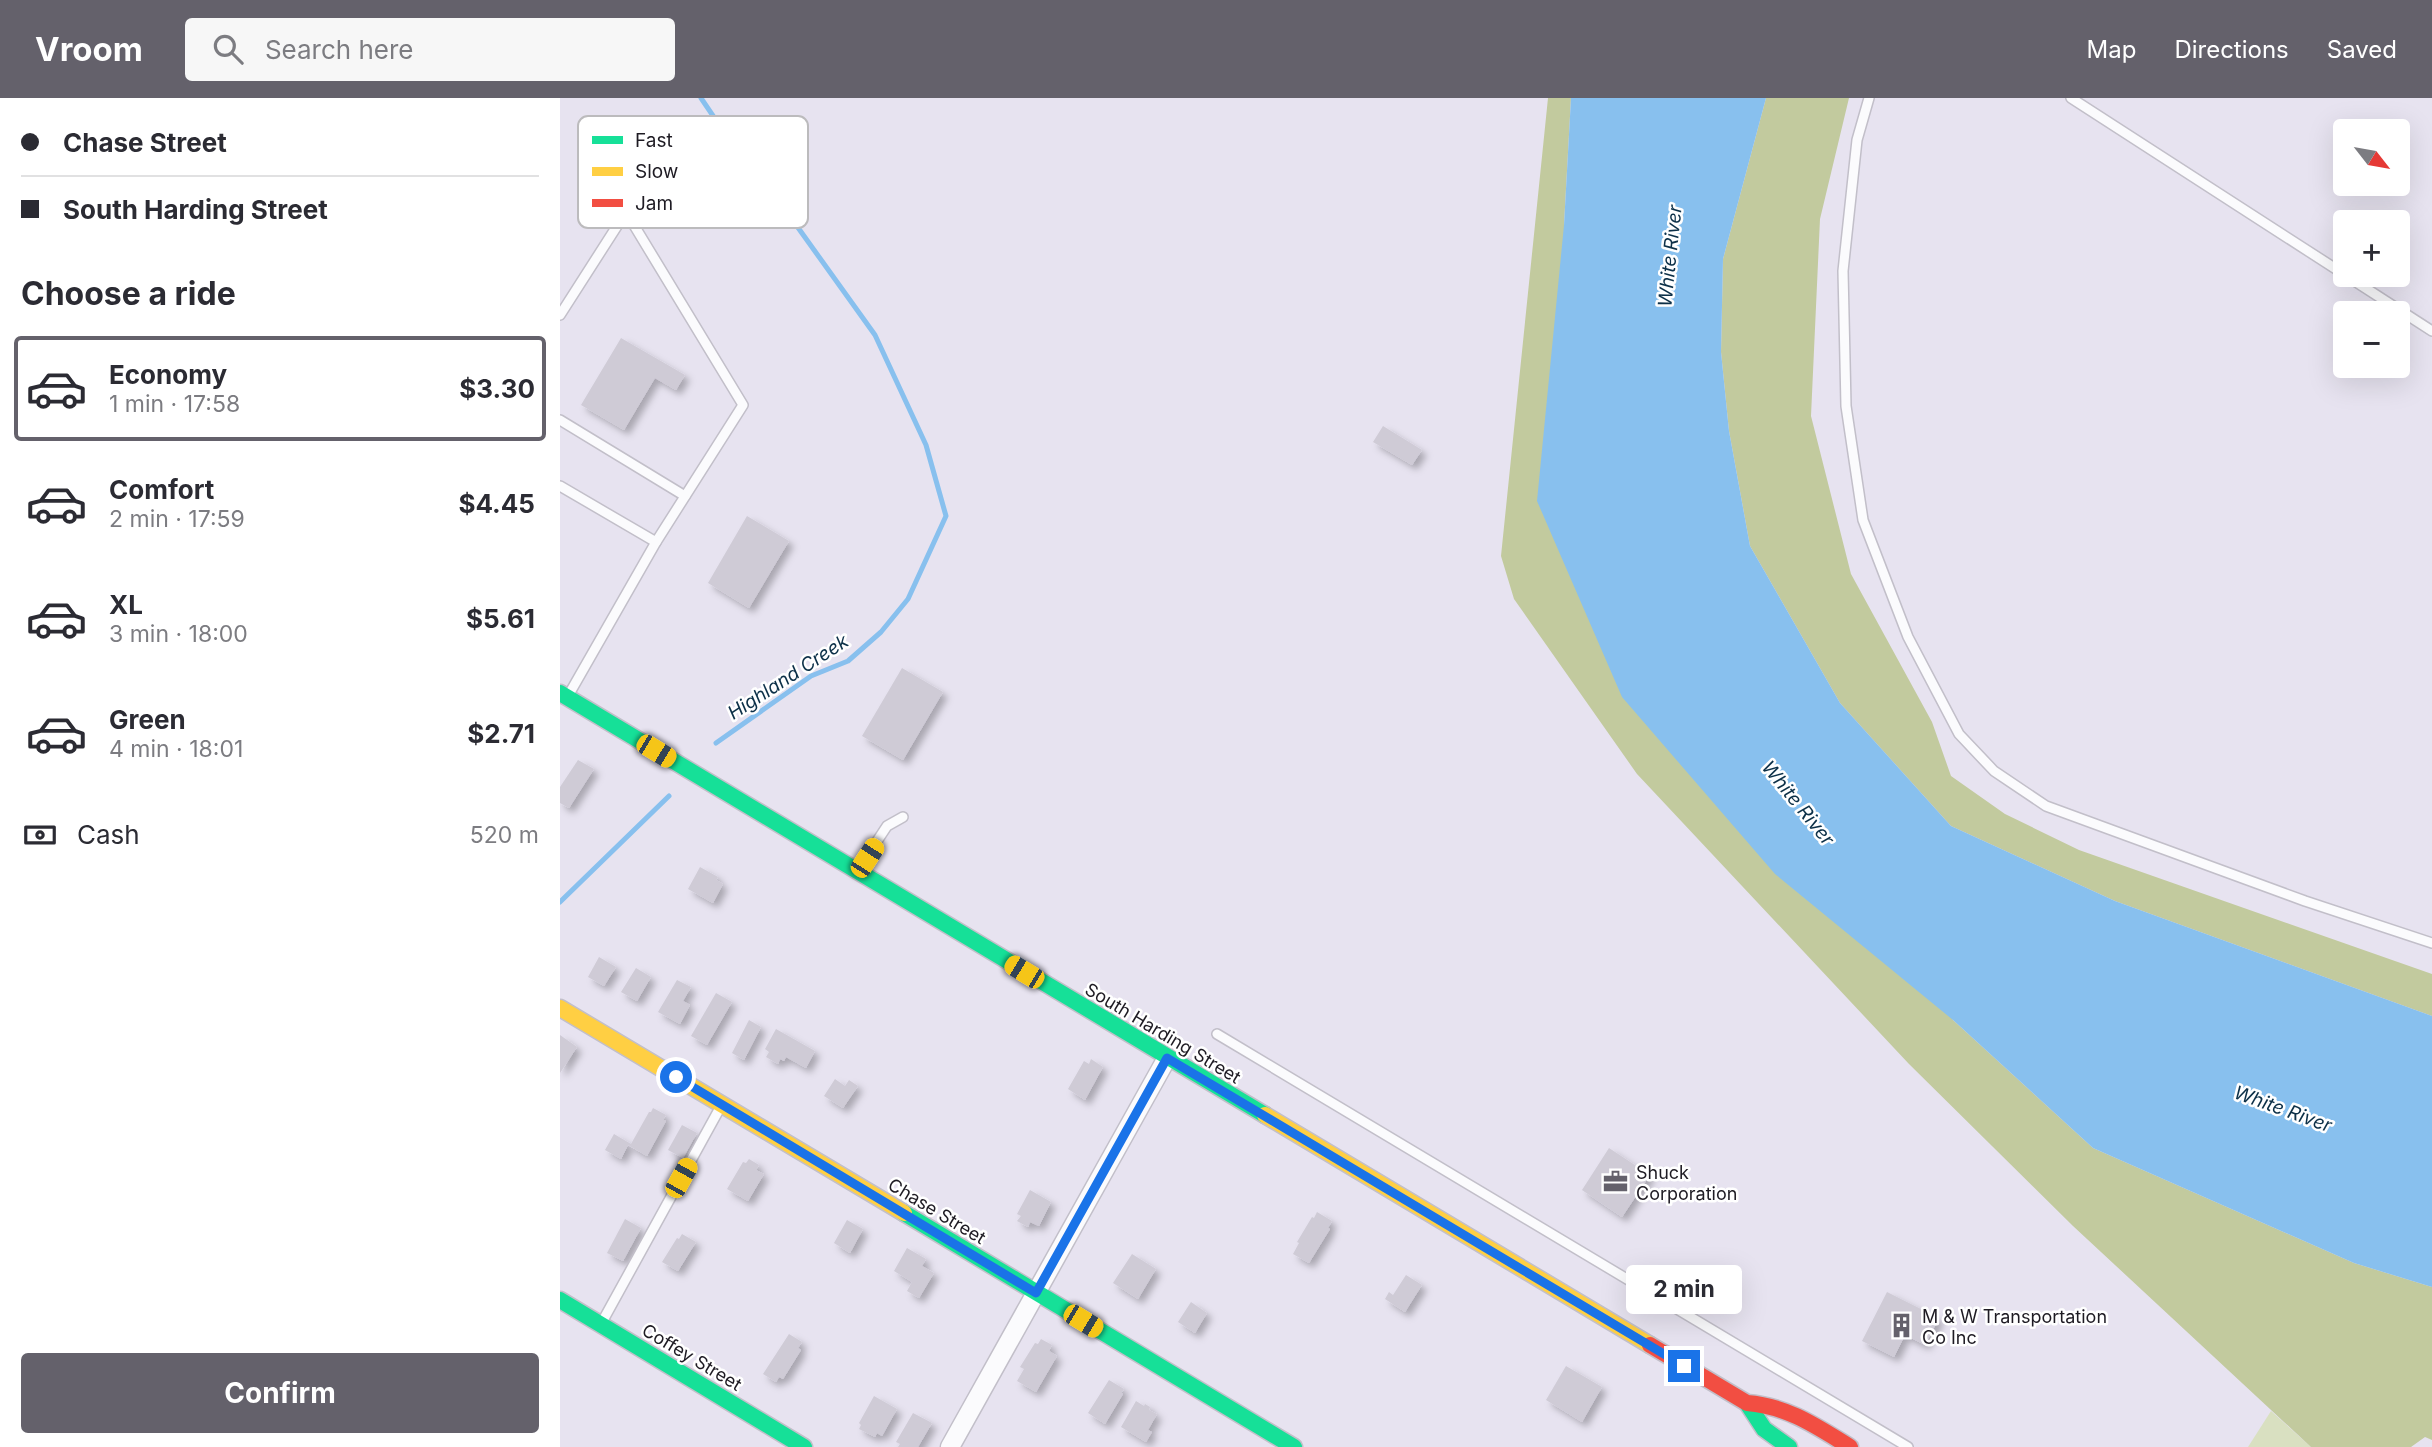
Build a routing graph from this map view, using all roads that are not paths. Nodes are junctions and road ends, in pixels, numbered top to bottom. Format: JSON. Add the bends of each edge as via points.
{"nodes":[{"id":1,"x":1869,"y":98,"type":"edge"},
{"id":2,"x":2071,"y":98,"type":"edge"},
{"id":3,"x":616,"y":228,"type":"edge"},
{"id":4,"x":636,"y":228,"type":"edge"},
{"id":5,"x":560,"y":315,"type":"edge"},
{"id":6,"x":2432,"y":331,"type":"edge"},
{"id":7,"x":560,"y":420,"type":"edge"},
{"id":8,"x":560,"y":486,"type":"edge"},
{"id":9,"x":685,"y":496,"type":"junction"},
{"id":10,"x":656,"y":542,"type":"junction"},
{"id":11,"x":563,"y":695,"type":"edge"},
{"id":12,"x":903,"y":817,"type":"dead end"},
{"id":13,"x":857,"y":872,"type":"junction"},
{"id":14,"x":2432,"y":943,"type":"edge"},
{"id":15,"x":560,"y":1008,"type":"edge"},
{"id":16,"x":1217,"y":1034,"type":"dead end"},
{"id":17,"x":1167,"y":1058,"type":"junction"},
{"id":18,"x":722,"y":1105,"type":"junction"},
{"id":19,"x":1036,"y":1293,"type":"junction"},
{"id":20,"x":560,"y":1300,"type":"edge"},
{"id":21,"x":601,"y":1324,"type":"junction"},
{"id":22,"x":1747,"y":1403,"type":"junction"},
{"id":23,"x":804,"y":1447,"type":"edge"},
{"id":24,"x":950,"y":1447,"type":"edge"},
{"id":25,"x":1294,"y":1447,"type":"edge"},
{"id":26,"x":1790,"y":1447,"type":"edge"},
{"id":27,"x":1850,"y":1447,"type":"edge"},
{"id":28,"x":1908,"y":1447,"type":"edge"}],
"edges":[{"from":1,"to":14,"type":"lane","via":[[1857,140],[1843,271],[1848,419],[1863,520],[1908,637],[1959,734],[1993,771],[2046,806]]},
{"from":2,"to":6,"type":"lane"},
{"from":3,"to":5,"type":"lane"},
{"from":4,"to":9,"type":"lane","via":[[743,405]]},
{"from":7,"to":9,"type":"lane"},
{"from":8,"to":10,"type":"lane"},
{"from":9,"to":10,"type":"lane"},
{"from":10,"to":11,"type":"lane"},
{"from":11,"to":13,"type":"main road","name":"South Harding Street"},
{"from":12,"to":13,"type":"lane","via":[[887,826]]},
{"from":13,"to":17,"type":"main road","name":"South Harding Street"},
{"from":15,"to":18,"type":"main road","name":"Chase Street"},
{"from":16,"to":28,"type":"lane"},
{"from":17,"to":19,"type":"street"},
{"from":17,"to":22,"type":"main road","name":"South Harding Street"},
{"from":18,"to":19,"type":"main road","name":"Chase Street"},
{"from":18,"to":21,"type":"lane"},
{"from":19,"to":24,"type":"street"},
{"from":19,"to":25,"type":"main road","name":"Chase Street"},
{"from":20,"to":21,"type":"main road","name":"Coffey Street"},
{"from":21,"to":23,"type":"main road","name":"Coffey Street"},
{"from":22,"to":26,"type":"main road","via":[[1763,1429]]},
{"from":22,"to":27,"type":"main road","via":[[1789,1410]]}]}
